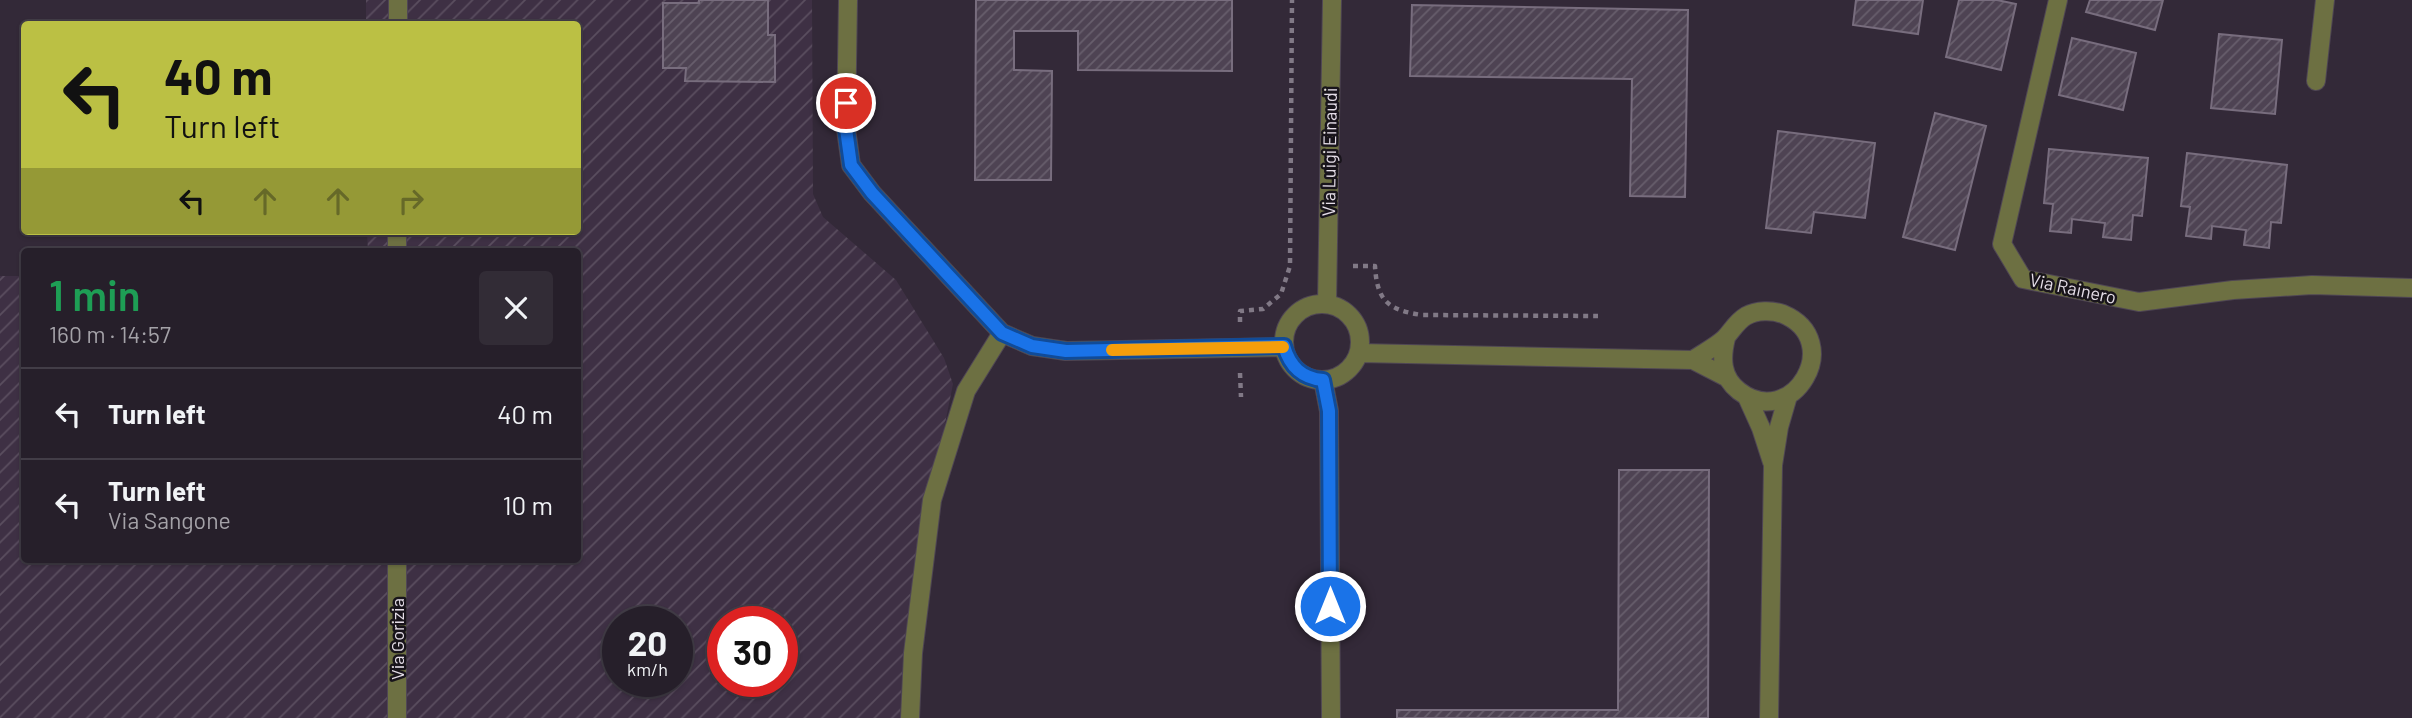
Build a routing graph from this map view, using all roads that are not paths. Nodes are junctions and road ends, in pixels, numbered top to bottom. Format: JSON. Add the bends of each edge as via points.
{"nodes":[{"id":1,"x":398,"y":0,"type":"edge"},
{"id":2,"x":848,"y":0,"type":"edge"},
{"id":3,"x":1332,"y":0,"type":"edge"},
{"id":4,"x":2058,"y":0,"type":"edge"},
{"id":5,"x":2325,"y":0,"type":"edge"},
{"id":6,"x":398,"y":21,"type":"edge"},
{"id":7,"x":2316,"y":81,"type":"dead end"},
{"id":8,"x":2412,"y":288,"type":"edge"},
{"id":9,"x":1327,"y":304,"type":"junction"},
{"id":10,"x":1002,"y":333,"type":"junction"},
{"id":11,"x":1726,"y":338,"type":"junction"},
{"id":12,"x":1284,"y":346,"type":"junction"},
{"id":13,"x":1359,"y":353,"type":"junction"},
{"id":14,"x":1693,"y":360,"type":"junction"},
{"id":15,"x":1728,"y":379,"type":"junction"},
{"id":16,"x":1323,"y":380,"type":"junction"},
{"id":17,"x":1788,"y":396,"type":"junction"},
{"id":18,"x":1747,"y":397,"type":"junction"},
{"id":19,"x":1773,"y":465,"type":"junction"},
{"id":20,"x":397,"y":563,"type":"edge"},
{"id":21,"x":397,"y":718,"type":"edge"},
{"id":22,"x":910,"y":718,"type":"edge"},
{"id":23,"x":1331,"y":718,"type":"edge"},
{"id":24,"x":1769,"y":718,"type":"edge"}],
"edges":[{"from":1,"to":6,"type":"street"},
{"from":2,"to":10,"type":"street","via":[[846,129],[851,165]]},
{"from":3,"to":9,"type":"street","name":"Via Luigi Einaudi"},
{"from":4,"to":8,"type":"street","name":"Via Rainero","via":[[2003,244],[2023,279],[2139,302],[2312,285]]},
{"from":5,"to":7,"type":"street"},
{"from":9,"to":12,"type":"street","via":[[1315,304],[1295,315],[1288,324]]},
{"from":9,"to":13,"type":"street","via":[[1350,316],[1357,326]]},
{"from":10,"to":12,"type":"street","via":[[1032,346],[1066,351]]},
{"from":10,"to":22,"type":"street","via":[[966,391],[932,500],[913,653]]},
{"from":11,"to":14,"type":"street"},
{"from":11,"to":15,"type":"street","via":[[1722,353]]},
{"from":11,"to":17,"type":"street","via":[[1734,325],[1762,311],[1792,318],[1803,328],[1812,358],[1809,373]]},
{"from":12,"to":16,"type":"street","via":[[1287,358],[1302,374]]},
{"from":13,"to":14,"type":"street"},
{"from":13,"to":16,"type":"street","via":[[1345,372]]},
{"from":14,"to":15,"type":"street"},
{"from":15,"to":18,"type":"street"},
{"from":16,"to":23,"type":"street","via":[[1329,411]]},
{"from":17,"to":18,"type":"street","via":[[1773,401]]},
{"from":17,"to":19,"type":"street"},
{"from":18,"to":19,"type":"street"},
{"from":19,"to":24,"type":"street"},
{"from":20,"to":21,"type":"street","name":"Via Gorizia"}]}
